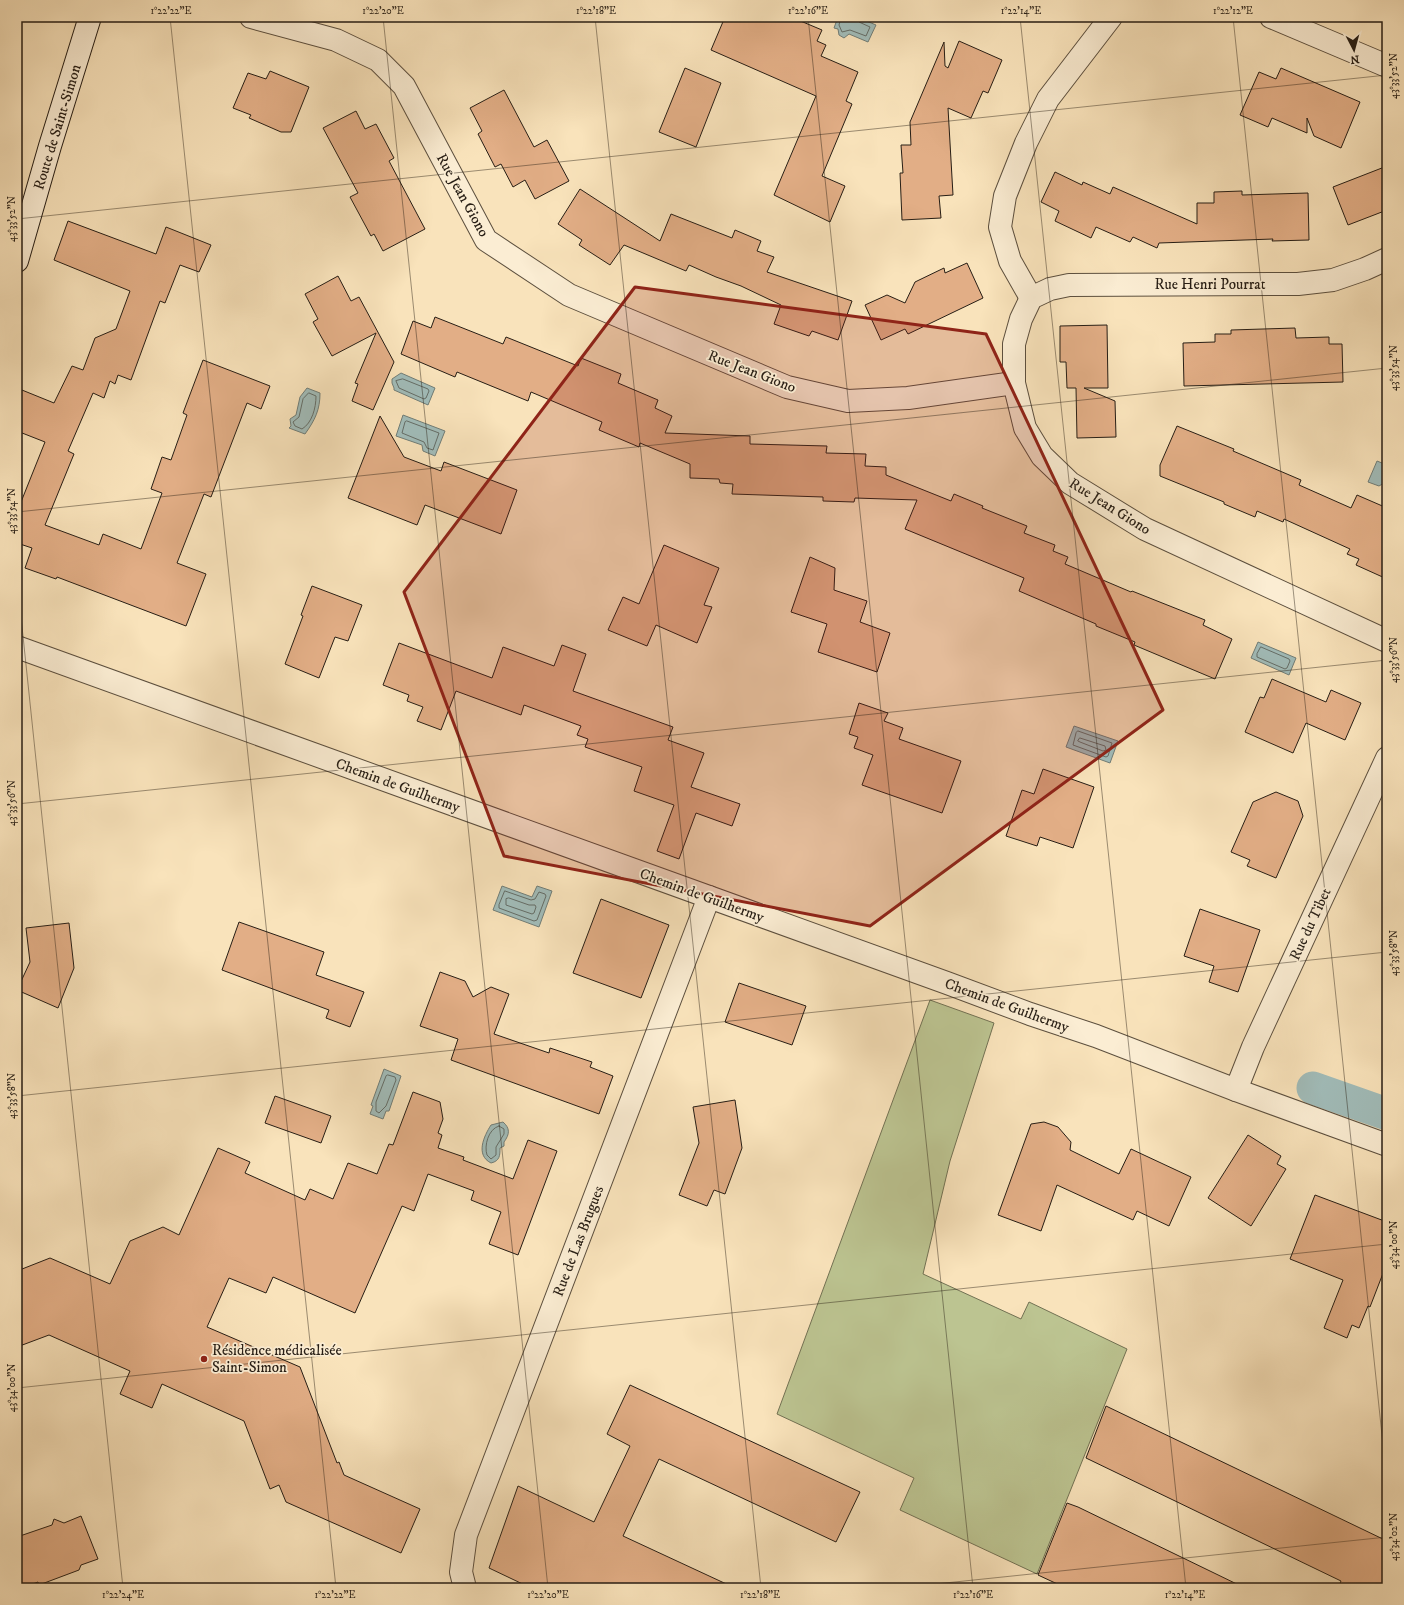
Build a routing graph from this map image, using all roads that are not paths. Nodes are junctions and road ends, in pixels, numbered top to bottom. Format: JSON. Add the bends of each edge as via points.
{"nodes":[{"id":1,"x":90,"y":17,"type":"edge"},
{"id":2,"x":250,"y":17,"type":"edge"},
{"id":3,"x":1110,"y":17,"type":"edge"},
{"id":4,"x":1271,"y":17,"type":"edge"},
{"id":5,"x":1387,"y":66,"type":"edge"},
{"id":6,"x":1387,"y":259,"type":"edge"},
{"id":7,"x":17,"y":261,"type":"edge"},
{"id":8,"x":1031,"y":298,"type":"junction"},
{"id":9,"x":1014,"y":383,"type":"junction"},
{"id":10,"x":1387,"y":641,"type":"edge"},
{"id":11,"x":17,"y":647,"type":"edge"},
{"id":12,"x":1387,"y":758,"type":"edge"},
{"id":13,"x":709,"y":897,"type":"junction"},
{"id":14,"x":1236,"y":1090,"type":"junction"},
{"id":15,"x":1387,"y":1145,"type":"edge"},
{"id":16,"x":465,"y":1588,"type":"edge"}],
"edges":[{"from":1,"to":7,"type":"street","name":"Route de Saint-Simon"},
{"from":2,"to":9,"type":"street","name":"Rue Jean Giono","via":[[336,40],[378,60],[404,86],[486,240],[569,295],[787,386],[848,401],[908,398]]},
{"from":3,"to":8,"type":"street","via":[[1048,99],[1026,143],[1005,196],[1000,227],[1010,261]]},
{"from":4,"to":5,"type":"street"},
{"from":6,"to":8,"type":"street","name":"Rue Henri Pourrat","via":[[1333,280],[1298,284],[1070,285],[1050,289]]},
{"from":8,"to":9,"type":"street","via":[[1021,319],[1014,344]]},
{"from":9,"to":10,"type":"street","name":"Rue Jean Giono","via":[[1025,428],[1042,456],[1070,483],[1145,529]]},
{"from":11,"to":13,"type":"street","name":"Chemin de Guilhermy"},
{"from":12,"to":14,"type":"street","name":"Rue du Tibet","via":[[1253,1047]]},
{"from":13,"to":14,"type":"street","name":"Chemin de Guilhermy","via":[[1096,1036]]},
{"from":13,"to":16,"type":"street","name":"Rue de Las Brugues","via":[[466,1535],[462,1572]]},
{"from":14,"to":15,"type":"street","name":"Chemin de Guilhermy"}]}
